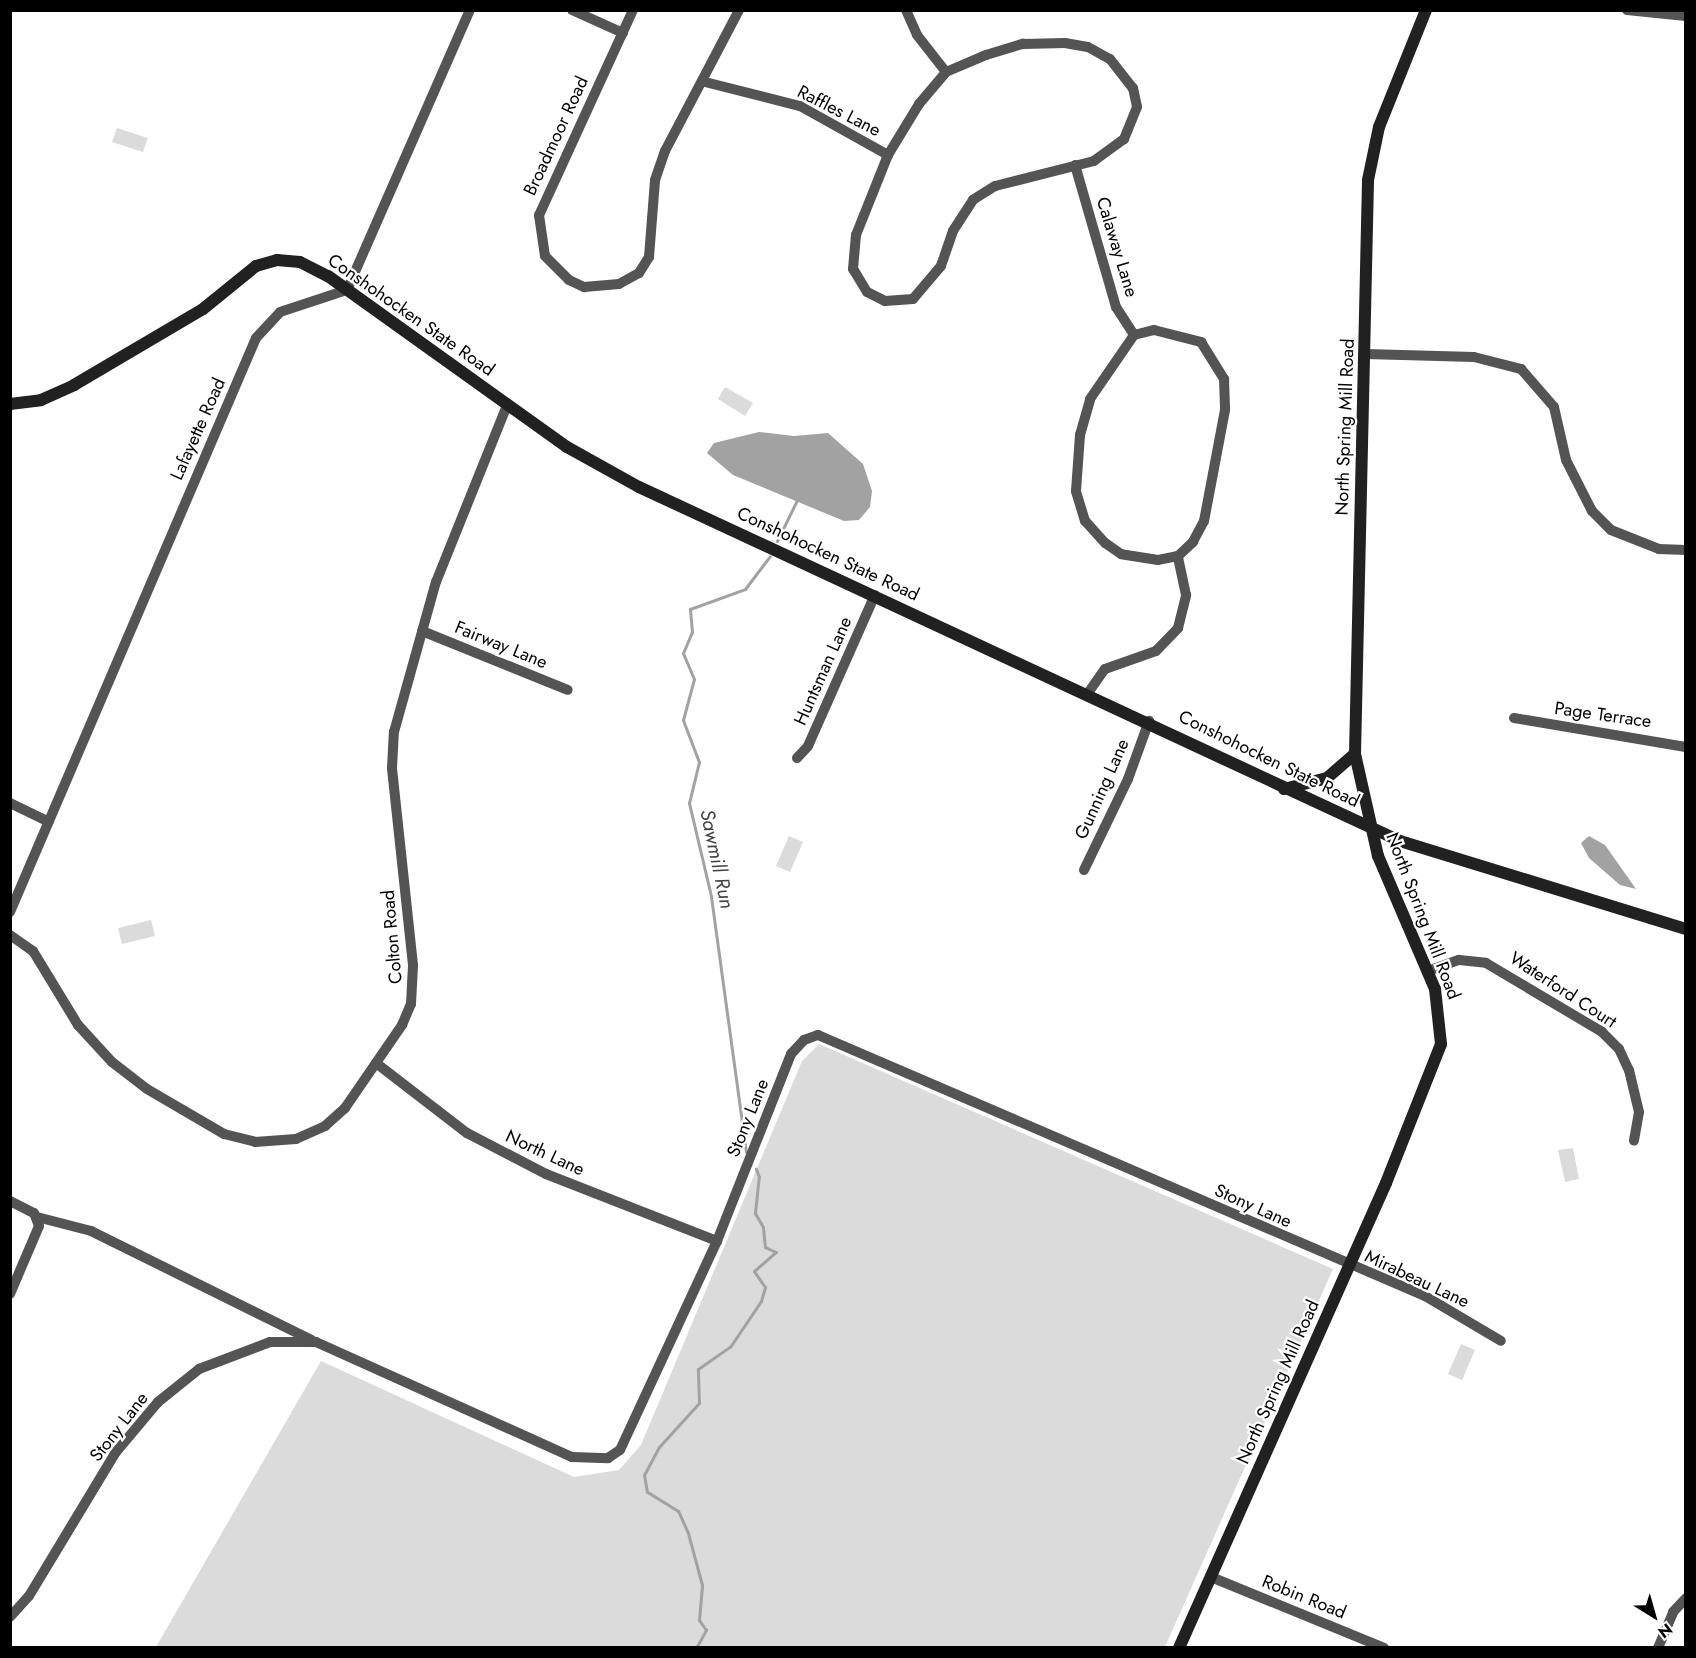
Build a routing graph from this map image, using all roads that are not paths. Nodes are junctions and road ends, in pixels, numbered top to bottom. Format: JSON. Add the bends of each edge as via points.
{"nodes":[{"id":1,"x":470,"y":10,"type":"edge"},
{"id":2,"x":572,"y":10,"type":"edge"},
{"id":3,"x":633,"y":10,"type":"edge"},
{"id":4,"x":739,"y":10,"type":"edge"},
{"id":5,"x":906,"y":10,"type":"edge"},
{"id":6,"x":1426,"y":10,"type":"edge"},
{"id":7,"x":1626,"y":10,"type":"edge"},
{"id":8,"x":1686,"y":16,"type":"edge"},
{"id":9,"x":623,"y":33,"type":"junction"},
{"id":10,"x":946,"y":72,"type":"junction"},
{"id":11,"x":705,"y":82,"type":"junction"},
{"id":12,"x":888,"y":155,"type":"junction"},
{"id":13,"x":1075,"y":165,"type":"junction"},
{"id":14,"x":347,"y":290,"type":"junction"},
{"id":15,"x":1134,"y":335,"type":"junction"},
{"id":16,"x":1366,"y":354,"type":"junction"},
{"id":17,"x":10,"y":404,"type":"edge"},
{"id":18,"x":507,"y":405,"type":"junction"},
{"id":19,"x":1686,"y":550,"type":"edge"},
{"id":20,"x":1178,"y":556,"type":"junction"},
{"id":21,"x":875,"y":595,"type":"junction"},
{"id":22,"x":422,"y":631,"type":"junction"},
{"id":23,"x":568,"y":690,"type":"dead end"},
{"id":24,"x":1088,"y":693,"type":"junction"},
{"id":25,"x":1514,"y":718,"type":"dead end"},
{"id":26,"x":1149,"y":721,"type":"junction"},
{"id":27,"x":1686,"y":747,"type":"edge"},
{"id":28,"x":1355,"y":754,"type":"junction"},
{"id":29,"x":797,"y":758,"type":"dead end"},
{"id":30,"x":1284,"y":789,"type":"junction"},
{"id":31,"x":10,"y":803,"type":"edge"},
{"id":32,"x":49,"y":822,"type":"junction"},
{"id":33,"x":1370,"y":827,"type":"junction"},
{"id":34,"x":1084,"y":870,"type":"dead end"},
{"id":35,"x":10,"y":912,"type":"edge"},
{"id":36,"x":1686,"y":929,"type":"edge"},
{"id":37,"x":10,"y":935,"type":"edge"},
{"id":38,"x":1428,"y":971,"type":"junction"},
{"id":39,"x":376,"y":1063,"type":"junction"},
{"id":40,"x":1634,"y":1141,"type":"dead end"},
{"id":41,"x":10,"y":1201,"type":"edge"},
{"id":42,"x":37,"y":1217,"type":"junction"},
{"id":43,"x":717,"y":1241,"type":"junction"},
{"id":44,"x":1350,"y":1266,"type":"junction"},
{"id":45,"x":10,"y":1294,"type":"edge"},
{"id":46,"x":1501,"y":1341,"type":"dead end"},
{"id":47,"x":316,"y":1342,"type":"junction"},
{"id":48,"x":1210,"y":1576,"type":"junction"},
{"id":49,"x":1686,"y":1598,"type":"edge"},
{"id":50,"x":10,"y":1617,"type":"edge"},
{"id":51,"x":1179,"y":1647,"type":"edge"},
{"id":52,"x":1384,"y":1647,"type":"edge"},
{"id":53,"x":1659,"y":1647,"type":"edge"}],
"edges":[{"from":1,"to":14,"type":"street"},
{"from":2,"to":9,"type":"street"},
{"from":3,"to":9,"type":"street","name":"Broadmoor Road"},
{"from":4,"to":11,"type":"street","name":"Broadmoor Road"},
{"from":5,"to":10,"type":"street","via":[[917,35]]},
{"from":6,"to":16,"type":"main road","name":"North Spring Mill Road","via":[[1379,127],[1370,163]]},
{"from":7,"to":8,"type":"street"},
{"from":9,"to":11,"type":"street","name":"Broadmoor Road","via":[[539,215],[545,256],[569,280],[602,289],[639,273],[649,257],[655,180],[664,151]]},
{"from":10,"to":12,"type":"street","via":[[919,104]]},
{"from":10,"to":13,"type":"street","via":[[1023,44],[1065,43],[1110,59],[1133,88],[1137,107],[1131,126],[1114,150]]},
{"from":11,"to":12,"type":"street","name":"Raffles Lane","via":[[800,106]]},
{"from":12,"to":13,"type":"street","via":[[856,235],[853,269],[867,292],[885,301],[914,299],[941,266],[953,231],[973,200],[995,186]]},
{"from":13,"to":15,"type":"street","name":"Calaway Lane","via":[[1116,307]]},
{"from":14,"to":17,"type":"main road","name":"Conshohocken State Road","via":[[300,262],[262,263],[195,314],[74,385],[33,403]]},
{"from":14,"to":18,"type":"main road","name":"Conshohocken State Road"},
{"from":14,"to":32,"type":"street","name":"Lafayette Road","via":[[279,312],[256,338]]},
{"from":15,"to":20,"type":"street","via":[[1154,330],[1201,342],[1224,379],[1225,410],[1204,521],[1193,542]]},
{"from":15,"to":20,"type":"street","via":[[1090,399],[1080,435],[1079,506],[1093,533],[1121,554],[1158,561]]},
{"from":16,"to":19,"type":"street","via":[[1474,357],[1521,369],[1554,407],[1566,460],[1592,511],[1611,530],[1659,549]]},
{"from":16,"to":28,"type":"main road","name":"North Spring Mill Road"},
{"from":18,"to":21,"type":"main road","name":"Conshohocken State Road","via":[[606,470]]},
{"from":18,"to":22,"type":"street","name":"Colton Road","via":[[446,555]]},
{"from":20,"to":24,"type":"street","via":[[1186,595],[1178,628],[1155,651],[1105,669]]},
{"from":21,"to":24,"type":"main road","name":"Conshohocken State Road"},
{"from":21,"to":29,"type":"street","name":"Huntsman Lane","via":[[808,746]]},
{"from":22,"to":23,"type":"street","name":"Fairway Lane"},
{"from":22,"to":39,"type":"street","name":"Colton Road","via":[[392,750],[413,992],[407,1015]]},
{"from":24,"to":26,"type":"main road","name":"Conshohocken State Road"},
{"from":25,"to":27,"type":"street","name":"Page Terrace"},
{"from":26,"to":30,"type":"main road","name":"Conshohocken State Road"},
{"from":26,"to":34,"type":"street","name":"Gunning Lane","via":[[1128,779]]},
{"from":28,"to":30,"type":"main road","via":[[1327,778]]},
{"from":28,"to":33,"type":"main road","name":"North Spring Mill Road"},
{"from":30,"to":33,"type":"main road","name":"Conshohocken State Road"},
{"from":31,"to":32,"type":"street"},
{"from":32,"to":35,"type":"street","name":"Lafayette Road"},
{"from":33,"to":36,"type":"main road","name":"Conshohocken State Road","via":[[1400,841]]},
{"from":33,"to":38,"type":"main road","name":"North Spring Mill Road","via":[[1381,864]]},
{"from":37,"to":39,"type":"street","name":"Colton Road","via":[[33,951],[73,1018],[112,1062],[147,1089],[238,1139],[277,1143],[312,1133],[345,1108]]},
{"from":38,"to":40,"type":"street","name":"Waterford Court","via":[[1459,960],[1486,963],[1602,1032],[1619,1049],[1629,1070],[1639,1112]]},
{"from":38,"to":44,"type":"main road","name":"North Spring Mill Road","via":[[1440,1010],[1439,1055]]},
{"from":39,"to":43,"type":"street","name":"North Lane","via":[[467,1132],[546,1174]]},
{"from":41,"to":42,"type":"street"},
{"from":42,"to":45,"type":"street","via":[[37,1235]]},
{"from":42,"to":47,"type":"street","name":"Stony Lane","via":[[91,1232]]},
{"from":43,"to":44,"type":"street","name":"Stony Lane","via":[[792,1054],[804,1040],[818,1035]]},
{"from":43,"to":47,"type":"street","name":"Stony Lane","via":[[621,1450],[608,1458],[572,1457]]},
{"from":44,"to":46,"type":"street","name":"Mirabeau Lane","via":[[1455,1311]]},
{"from":44,"to":48,"type":"main road","name":"North Spring Mill Road"},
{"from":47,"to":50,"type":"street","name":"Stony Lane","via":[[270,1342],[228,1355],[199,1369],[158,1402],[116,1452],[29,1596]]},
{"from":48,"to":51,"type":"main road","name":"North Spring Mill Road"},
{"from":48,"to":52,"type":"street","name":"Robin Road"},
{"from":49,"to":53,"type":"street","via":[[1673,1611]]}]}
